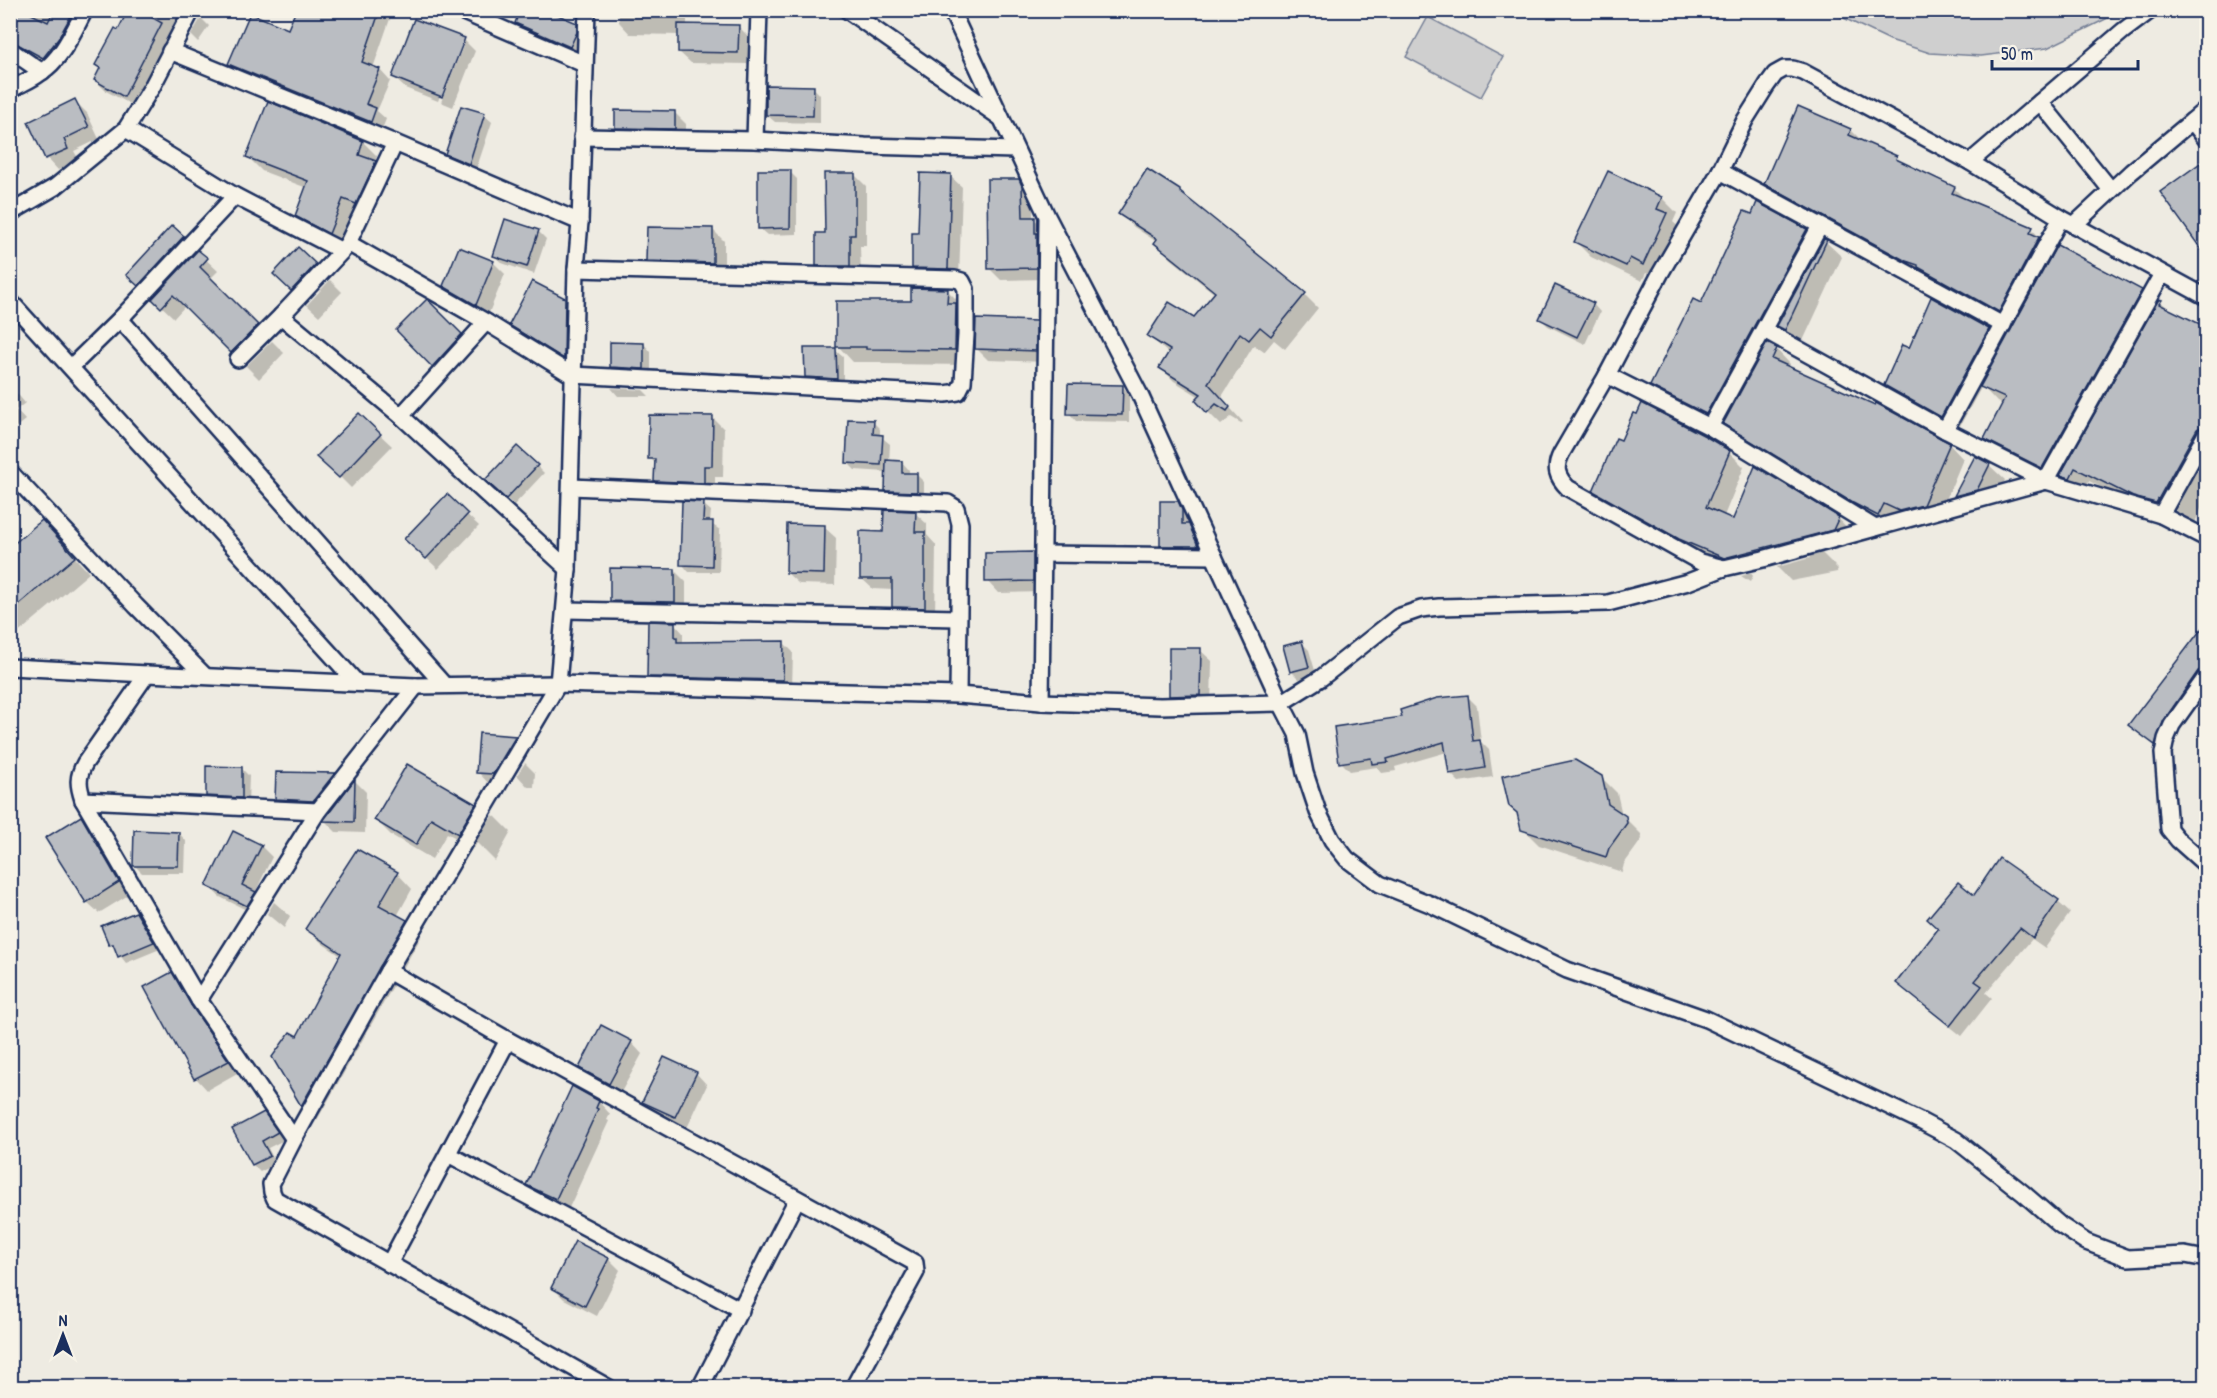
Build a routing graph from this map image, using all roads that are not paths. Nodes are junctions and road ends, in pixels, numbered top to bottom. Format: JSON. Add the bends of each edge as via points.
{"nodes":[{"id":1,"x":85,"y":10,"type":"edge"},
{"id":2,"x":192,"y":10,"type":"edge"},
{"id":3,"x":459,"y":10,"type":"edge"},
{"id":4,"x":587,"y":10,"type":"edge"},
{"id":5,"x":759,"y":10,"type":"edge"},
{"id":6,"x":847,"y":10,"type":"edge"},
{"id":7,"x":951,"y":10,"type":"edge"},
{"id":8,"x":2151,"y":10,"type":"edge"},
{"id":9,"x":10,"y":50,"type":"edge"},
{"id":10,"x":170,"y":51,"type":"junction"},
{"id":11,"x":584,"y":64,"type":"junction"},
{"id":12,"x":42,"y":72,"type":"junction"},
{"id":13,"x":10,"y":90,"type":"edge"},
{"id":14,"x":2040,"y":102,"type":"junction"},
{"id":15,"x":2206,"y":109,"type":"edge"},
{"id":16,"x":1001,"y":118,"type":"junction"},
{"id":17,"x":2192,"y":121,"type":"junction"},
{"id":18,"x":126,"y":129,"type":"junction"},
{"id":19,"x":582,"y":137,"type":"junction"},
{"id":20,"x":2206,"y":139,"type":"edge"},
{"id":21,"x":755,"y":140,"type":"junction"},
{"id":22,"x":395,"y":143,"type":"junction"},
{"id":23,"x":1015,"y":150,"type":"junction"},
{"id":24,"x":1970,"y":162,"type":"junction"},
{"id":25,"x":1720,"y":171,"type":"junction"},
{"id":26,"x":2111,"y":190,"type":"junction"},
{"id":27,"x":235,"y":196,"type":"junction"},
{"id":28,"x":10,"y":213,"type":"edge"},
{"id":29,"x":1047,"y":216,"type":"junction"},
{"id":30,"x":2067,"y":221,"type":"junction"},
{"id":31,"x":580,"y":222,"type":"junction"},
{"id":32,"x":1820,"y":226,"type":"junction"},
{"id":33,"x":345,"y":247,"type":"junction"},
{"id":34,"x":576,"y":269,"type":"junction"},
{"id":35,"x":2162,"y":274,"type":"junction"},
{"id":36,"x":2204,"y":292,"type":"edge"},
{"id":37,"x":10,"y":301,"type":"edge"},
{"id":38,"x":282,"y":316,"type":"junction"},
{"id":39,"x":120,"y":319,"type":"junction"},
{"id":40,"x":486,"y":322,"type":"junction"},
{"id":41,"x":2003,"y":326,"type":"junction"},
{"id":42,"x":1764,"y":330,"type":"junction"},
{"id":43,"x":238,"y":359,"type":"dead end"},
{"id":44,"x":71,"y":367,"type":"junction"},
{"id":45,"x":572,"y":375,"type":"junction"},
{"id":46,"x":1607,"y":375,"type":"junction"},
{"id":47,"x":401,"y":417,"type":"junction"},
{"id":48,"x":1710,"y":428,"type":"junction"},
{"id":49,"x":1945,"y":430,"type":"junction"},
{"id":50,"x":2206,"y":434,"type":"edge"},
{"id":51,"x":10,"y":472,"type":"edge"},
{"id":52,"x":2046,"y":481,"type":"junction"},
{"id":53,"x":571,"y":487,"type":"junction"},
{"id":54,"x":2161,"y":515,"type":"junction"},
{"id":55,"x":1875,"y":528,"type":"junction"},
{"id":56,"x":2206,"y":538,"type":"edge"},
{"id":57,"x":1044,"y":554,"type":"junction"},
{"id":58,"x":1214,"y":556,"type":"junction"},
{"id":59,"x":1724,"y":568,"type":"junction"},
{"id":60,"x":568,"y":570,"type":"junction"},
{"id":61,"x":566,"y":610,"type":"junction"},
{"id":62,"x":957,"y":618,"type":"junction"},
{"id":63,"x":10,"y":667,"type":"edge"},
{"id":64,"x":147,"y":674,"type":"junction"},
{"id":65,"x":205,"y":676,"type":"junction"},
{"id":66,"x":2206,"y":678,"type":"edge"},
{"id":67,"x":357,"y":683,"type":"junction"},
{"id":68,"x":558,"y":684,"type":"junction"},
{"id":69,"x":444,"y":685,"type":"junction"},
{"id":70,"x":416,"y":686,"type":"junction"},
{"id":71,"x":957,"y":695,"type":"junction"},
{"id":72,"x":1041,"y":702,"type":"junction"},
{"id":73,"x":1281,"y":703,"type":"junction"},
{"id":74,"x":83,"y":800,"type":"junction"},
{"id":75,"x":318,"y":811,"type":"junction"},
{"id":76,"x":2206,"y":865,"type":"edge"},
{"id":77,"x":388,"y":971,"type":"junction"},
{"id":78,"x":199,"y":1000,"type":"junction"},
{"id":79,"x":508,"y":1040,"type":"junction"},
{"id":80,"x":294,"y":1139,"type":"junction"},
{"id":81,"x":448,"y":1154,"type":"junction"},
{"id":82,"x":797,"y":1199,"type":"junction"},
{"id":83,"x":2206,"y":1259,"type":"edge"},
{"id":84,"x":389,"y":1264,"type":"junction"},
{"id":85,"x":741,"y":1310,"type":"junction"},
{"id":86,"x":609,"y":1388,"type":"edge"},
{"id":87,"x":700,"y":1388,"type":"edge"},
{"id":88,"x":853,"y":1388,"type":"edge"}],
"edges":[{"from":1,"to":12,"type":"street","via":[[69,41]]},
{"from":2,"to":10,"type":"street"},
{"from":3,"to":11,"type":"street"},
{"from":4,"to":11,"type":"street"},
{"from":5,"to":21,"type":"street"},
{"from":6,"to":16,"type":"street"},
{"from":7,"to":16,"type":"street"},
{"from":8,"to":14,"type":"street"},
{"from":9,"to":12,"type":"street"},
{"from":10,"to":18,"type":"street"},
{"from":10,"to":22,"type":"street"},
{"from":11,"to":19,"type":"street"},
{"from":12,"to":13,"type":"street"},
{"from":14,"to":24,"type":"street"},
{"from":14,"to":26,"type":"street"},
{"from":15,"to":17,"type":"street"},
{"from":16,"to":23,"type":"street"},
{"from":17,"to":20,"type":"street"},
{"from":17,"to":26,"type":"street"},
{"from":18,"to":27,"type":"street"},
{"from":18,"to":28,"type":"street","via":[[55,187]]},
{"from":19,"to":21,"type":"street"},
{"from":19,"to":31,"type":"street"},
{"from":21,"to":23,"type":"street"},
{"from":22,"to":31,"type":"street"},
{"from":22,"to":33,"type":"street"},
{"from":23,"to":29,"type":"street"},
{"from":24,"to":25,"type":"street","via":[[1803,72],[1784,69],[1775,74],[1745,120]]},
{"from":24,"to":30,"type":"street"},
{"from":25,"to":32,"type":"street"},
{"from":25,"to":46,"type":"street"},
{"from":26,"to":30,"type":"street"},
{"from":27,"to":33,"type":"street"},
{"from":27,"to":39,"type":"street"},
{"from":29,"to":57,"type":"street"},
{"from":29,"to":58,"type":"street","via":[[1140,396]]},
{"from":30,"to":35,"type":"street"},
{"from":30,"to":41,"type":"street"},
{"from":31,"to":34,"type":"street"},
{"from":32,"to":41,"type":"street"},
{"from":32,"to":42,"type":"street"},
{"from":33,"to":38,"type":"street"},
{"from":33,"to":40,"type":"street"},
{"from":34,"to":45,"type":"street"},
{"from":34,"to":45,"type":"street","via":[[955,279],[962,281],[966,289],[966,335],[963,385],[954,394]]},
{"from":35,"to":36,"type":"street"},
{"from":35,"to":52,"type":"street"},
{"from":37,"to":44,"type":"street"},
{"from":38,"to":43,"type":"street"},
{"from":38,"to":47,"type":"street"},
{"from":39,"to":44,"type":"street"},
{"from":39,"to":69,"type":"street"},
{"from":40,"to":45,"type":"street"},
{"from":40,"to":47,"type":"street"},
{"from":41,"to":49,"type":"street"},
{"from":42,"to":48,"type":"street"},
{"from":42,"to":49,"type":"street"},
{"from":44,"to":67,"type":"street"},
{"from":45,"to":53,"type":"street"},
{"from":46,"to":48,"type":"street"},
{"from":46,"to":59,"type":"street","via":[[1557,463],[1561,481],[1700,562]]},
{"from":47,"to":60,"type":"street"},
{"from":48,"to":55,"type":"street"},
{"from":49,"to":52,"type":"street"},
{"from":50,"to":54,"type":"street"},
{"from":51,"to":65,"type":"street"},
{"from":52,"to":54,"type":"street"},
{"from":52,"to":55,"type":"street"},
{"from":53,"to":60,"type":"street"},
{"from":53,"to":62,"type":"street","via":[[948,503],[956,508],[960,524]]},
{"from":54,"to":56,"type":"street"},
{"from":55,"to":59,"type":"street"},
{"from":57,"to":58,"type":"street"},
{"from":57,"to":72,"type":"street"},
{"from":58,"to":73,"type":"street"},
{"from":59,"to":73,"type":"street","via":[[1688,582],[1608,603],[1439,607],[1408,612]]},
{"from":60,"to":61,"type":"street"},
{"from":61,"to":62,"type":"street"},
{"from":61,"to":68,"type":"street"},
{"from":62,"to":71,"type":"street"},
{"from":63,"to":64,"type":"street"},
{"from":64,"to":65,"type":"street"},
{"from":64,"to":74,"type":"street","via":[[79,773]]},
{"from":65,"to":67,"type":"street"},
{"from":66,"to":76,"type":"street","via":[[2172,725],[2163,753],[2169,829]]},
{"from":67,"to":70,"type":"street"},
{"from":68,"to":69,"type":"street"},
{"from":68,"to":71,"type":"street"},
{"from":68,"to":77,"type":"street"},
{"from":69,"to":70,"type":"street"},
{"from":70,"to":75,"type":"street"},
{"from":71,"to":72,"type":"street"},
{"from":72,"to":73,"type":"street","via":[[1160,706]]},
{"from":73,"to":83,"type":"street","via":[[1297,734],[1305,773],[1332,840],[1347,859],[1380,884],[1567,970],[1706,1019],[1922,1122],[1956,1140],[2085,1242],[2128,1258],[2185,1255]]},
{"from":74,"to":75,"type":"street"},
{"from":74,"to":78,"type":"street"},
{"from":75,"to":78,"type":"street"},
{"from":77,"to":79,"type":"street"},
{"from":77,"to":80,"type":"street"},
{"from":78,"to":80,"type":"street"},
{"from":79,"to":81,"type":"street"},
{"from":79,"to":82,"type":"street"},
{"from":80,"to":84,"type":"street","via":[[272,1184],[275,1199]]},
{"from":81,"to":84,"type":"street"},
{"from":81,"to":85,"type":"street"},
{"from":82,"to":85,"type":"street"},
{"from":82,"to":88,"type":"street","via":[[917,1266]]},
{"from":84,"to":86,"type":"street"},
{"from":85,"to":87,"type":"street"}]}
